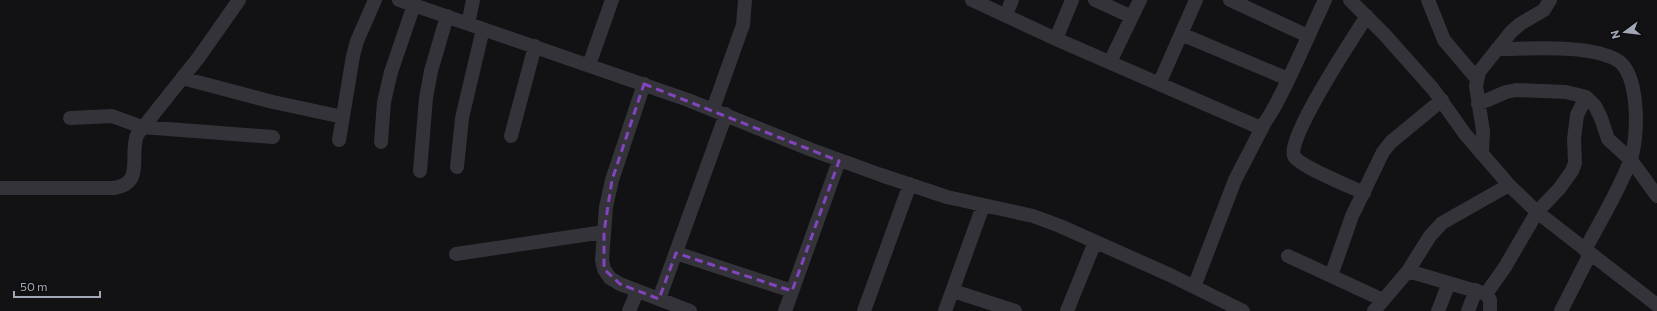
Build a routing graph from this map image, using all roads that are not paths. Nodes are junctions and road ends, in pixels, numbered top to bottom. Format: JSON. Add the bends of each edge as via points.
{"nodes":[{"id":1,"x":239,"y":0,"type":"edge"},
{"id":2,"x":374,"y":0,"type":"edge"},
{"id":3,"x":399,"y":0,"type":"edge"},
{"id":4,"x":473,"y":0,"type":"edge"},
{"id":5,"x":612,"y":0,"type":"edge"},
{"id":6,"x":745,"y":0,"type":"edge"},
{"id":7,"x":972,"y":0,"type":"edge"},
{"id":8,"x":1012,"y":0,"type":"edge"},
{"id":9,"x":1072,"y":0,"type":"edge"},
{"id":10,"x":1095,"y":0,"type":"edge"},
{"id":11,"x":1140,"y":0,"type":"edge"},
{"id":12,"x":1196,"y":0,"type":"edge"},
{"id":13,"x":1230,"y":0,"type":"edge"},
{"id":14,"x":1325,"y":0,"type":"edge"},
{"id":15,"x":1350,"y":0,"type":"edge"},
{"id":16,"x":1428,"y":0,"type":"edge"},
{"id":17,"x":1550,"y":0,"type":"edge"},
{"id":18,"x":414,"y":5,"type":"junction"},
{"id":19,"x":1006,"y":15,"type":"junction"},
{"id":20,"x":447,"y":16,"type":"junction"},
{"id":21,"x":1367,"y":16,"type":"junction"},
{"id":22,"x":1132,"y":17,"type":"junction"},
{"id":23,"x":468,"y":24,"type":"junction"},
{"id":24,"x":483,"y":29,"type":"junction"},
{"id":25,"x":1181,"y":34,"type":"junction"},
{"id":26,"x":1308,"y":36,"type":"junction"},
{"id":27,"x":1056,"y":39,"type":"junction"},
{"id":28,"x":535,"y":46,"type":"junction"},
{"id":29,"x":1497,"y":48,"type":"junction"},
{"id":30,"x":1110,"y":62,"type":"junction"},
{"id":31,"x":589,"y":64,"type":"junction"},
{"id":32,"x":182,"y":78,"type":"junction"},
{"id":33,"x":1288,"y":79,"type":"junction"},
{"id":34,"x":1477,"y":79,"type":"junction"},
{"id":35,"x":644,"y":84,"type":"junction"},
{"id":36,"x":1159,"y":84,"type":"junction"},
{"id":37,"x":1586,"y":97,"type":"junction"},
{"id":38,"x":1442,"y":100,"type":"junction"},
{"id":39,"x":1478,"y":104,"type":"junction"},
{"id":40,"x":720,"y":112,"type":"junction"},
{"id":41,"x":343,"y":116,"type":"junction"},
{"id":42,"x":70,"y":118,"type":"dead end"},
{"id":43,"x":1264,"y":124,"type":"junction"},
{"id":44,"x":142,"y":127,"type":"junction"},
{"id":45,"x":511,"y":136,"type":"dead end"},
{"id":46,"x":273,"y":137,"type":"dead end"},
{"id":47,"x":339,"y":140,"type":"dead end"},
{"id":48,"x":381,"y":142,"type":"dead end"},
{"id":49,"x":1482,"y":154,"type":"junction"},
{"id":50,"x":1631,"y":160,"type":"junction"},
{"id":51,"x":839,"y":161,"type":"junction"},
{"id":52,"x":457,"y":167,"type":"dead end"},
{"id":53,"x":420,"y":171,"type":"dead end"},
{"id":54,"x":910,"y":184,"type":"junction"},
{"id":55,"x":1509,"y":184,"type":"junction"},
{"id":56,"x":0,"y":188,"type":"edge"},
{"id":57,"x":1364,"y":193,"type":"junction"},
{"id":58,"x":1657,"y":196,"type":"edge"},
{"id":59,"x":982,"y":206,"type":"junction"},
{"id":60,"x":1537,"y":212,"type":"junction"},
{"id":61,"x":604,"y":232,"type":"junction"},
{"id":62,"x":1095,"y":242,"type":"junction"},
{"id":63,"x":1588,"y":252,"type":"junction"},
{"id":64,"x":676,"y":253,"type":"junction"},
{"id":65,"x":456,"y":254,"type":"dead end"},
{"id":66,"x":1288,"y":256,"type":"dead end"},
{"id":67,"x":1408,"y":271,"type":"junction"},
{"id":68,"x":1331,"y":276,"type":"junction"},
{"id":69,"x":1449,"y":282,"type":"junction"},
{"id":70,"x":1194,"y":287,"type":"junction"},
{"id":71,"x":792,"y":291,"type":"junction"},
{"id":72,"x":953,"y":291,"type":"junction"},
{"id":73,"x":637,"y":292,"type":"junction"},
{"id":74,"x":1481,"y":292,"type":"junction"},
{"id":75,"x":660,"y":299,"type":"junction"},
{"id":76,"x":1383,"y":300,"type":"junction"},
{"id":77,"x":1657,"y":305,"type":"edge"},
{"id":78,"x":629,"y":311,"type":"edge"},
{"id":79,"x":690,"y":311,"type":"edge"},
{"id":80,"x":784,"y":311,"type":"edge"},
{"id":81,"x":864,"y":311,"type":"edge"},
{"id":82,"x":946,"y":311,"type":"edge"},
{"id":83,"x":1015,"y":311,"type":"edge"},
{"id":84,"x":1067,"y":311,"type":"edge"},
{"id":85,"x":1242,"y":311,"type":"edge"},
{"id":86,"x":1374,"y":311,"type":"edge"},
{"id":87,"x":1438,"y":311,"type":"edge"},
{"id":88,"x":1468,"y":311,"type":"edge"},
{"id":89,"x":1490,"y":311,"type":"edge"},
{"id":90,"x":1560,"y":311,"type":"edge"}],
"edges":[{"from":1,"to":32,"type":"street"},
{"from":2,"to":41,"type":"street","via":[[357,41]]},
{"from":3,"to":18,"type":"street"},
{"from":4,"to":23,"type":"street"},
{"from":5,"to":31,"type":"street"},
{"from":6,"to":40,"type":"street","via":[[743,24]]},
{"from":7,"to":19,"type":"street"},
{"from":8,"to":19,"type":"street"},
{"from":9,"to":27,"type":"street"},
{"from":10,"to":22,"type":"street"},
{"from":11,"to":22,"type":"street"},
{"from":12,"to":25,"type":"street"},
{"from":13,"to":26,"type":"street"},
{"from":14,"to":26,"type":"street"},
{"from":15,"to":21,"type":"street"},
{"from":16,"to":34,"type":"street","via":[[1444,40]]},
{"from":17,"to":29,"type":"street","via":[[1544,10],[1520,24]]},
{"from":18,"to":20,"type":"street"},
{"from":18,"to":48,"type":"street","via":[[391,72],[384,102]]},
{"from":19,"to":27,"type":"street"},
{"from":20,"to":23,"type":"street"},
{"from":20,"to":53,"type":"street","via":[[426,98]]},
{"from":21,"to":38,"type":"street"},
{"from":21,"to":57,"type":"street","via":[[1330,74],[1296,138],[1293,151],[1294,156],[1303,164]]},
{"from":22,"to":30,"type":"street"},
{"from":23,"to":24,"type":"street"},
{"from":24,"to":28,"type":"street"},
{"from":24,"to":52,"type":"street","via":[[462,118]]},
{"from":25,"to":33,"type":"street"},
{"from":25,"to":36,"type":"street"},
{"from":26,"to":33,"type":"street"},
{"from":27,"to":30,"type":"street"},
{"from":28,"to":31,"type":"street"},
{"from":28,"to":45,"type":"street"},
{"from":29,"to":34,"type":"street"},
{"from":29,"to":50,"type":"street","via":[[1586,51],[1608,56],[1623,64],[1632,82],[1635,96],[1636,114]]},
{"from":30,"to":36,"type":"street"},
{"from":31,"to":35,"type":"street"},
{"from":32,"to":41,"type":"street","via":[[273,102]]},
{"from":32,"to":44,"type":"street"},
{"from":33,"to":43,"type":"street"},
{"from":34,"to":39,"type":"street"},
{"from":35,"to":40,"type":"street"},
{"from":35,"to":61,"type":"street","via":[[612,180]]},
{"from":36,"to":43,"type":"street","via":[[1256,126]]},
{"from":37,"to":39,"type":"street","via":[[1566,92],[1516,90]]},
{"from":37,"to":50,"type":"street","via":[[1595,106],[1608,139]]},
{"from":37,"to":60,"type":"street","via":[[1577,115],[1574,139],[1575,164],[1559,189]]},
{"from":38,"to":49,"type":"street"},
{"from":38,"to":57,"type":"street","via":[[1391,142],[1383,152]]},
{"from":39,"to":49,"type":"street","via":[[1483,131]]},
{"from":40,"to":51,"type":"street"},
{"from":40,"to":64,"type":"street"},
{"from":41,"to":47,"type":"street"},
{"from":42,"to":44,"type":"street","via":[[112,116]]},
{"from":43,"to":70,"type":"street","via":[[1235,180]]},
{"from":44,"to":46,"type":"street"},
{"from":44,"to":56,"type":"street","via":[[134,143],[134,174],[121,187]]},
{"from":49,"to":55,"type":"street"},
{"from":50,"to":58,"type":"street"},
{"from":50,"to":63,"type":"street"},
{"from":51,"to":54,"type":"street"},
{"from":51,"to":71,"type":"street"},
{"from":54,"to":59,"type":"street"},
{"from":54,"to":81,"type":"street"},
{"from":55,"to":60,"type":"street"},
{"from":55,"to":67,"type":"street","via":[[1442,223],[1430,236]]},
{"from":57,"to":68,"type":"street","via":[[1352,216]]},
{"from":59,"to":62,"type":"street","via":[[1033,216]]},
{"from":59,"to":72,"type":"street"},
{"from":60,"to":63,"type":"street"},
{"from":60,"to":74,"type":"street","via":[[1505,267]]},
{"from":61,"to":65,"type":"street"},
{"from":61,"to":73,"type":"street","via":[[604,269],[610,278]]},
{"from":62,"to":70,"type":"street"},
{"from":62,"to":84,"type":"street"},
{"from":63,"to":77,"type":"street"},
{"from":63,"to":90,"type":"street"},
{"from":64,"to":71,"type":"street"},
{"from":64,"to":75,"type":"street"},
{"from":66,"to":68,"type":"street"},
{"from":67,"to":69,"type":"street"},
{"from":67,"to":76,"type":"street"},
{"from":68,"to":76,"type":"street"},
{"from":69,"to":74,"type":"street"},
{"from":69,"to":87,"type":"street"},
{"from":70,"to":85,"type":"street"},
{"from":71,"to":80,"type":"street"},
{"from":72,"to":82,"type":"street"},
{"from":72,"to":83,"type":"street"},
{"from":73,"to":75,"type":"street"},
{"from":73,"to":78,"type":"street"},
{"from":74,"to":88,"type":"street"},
{"from":74,"to":89,"type":"street","via":[[1490,300]]},
{"from":75,"to":79,"type":"street"},
{"from":76,"to":86,"type":"street"}]}
